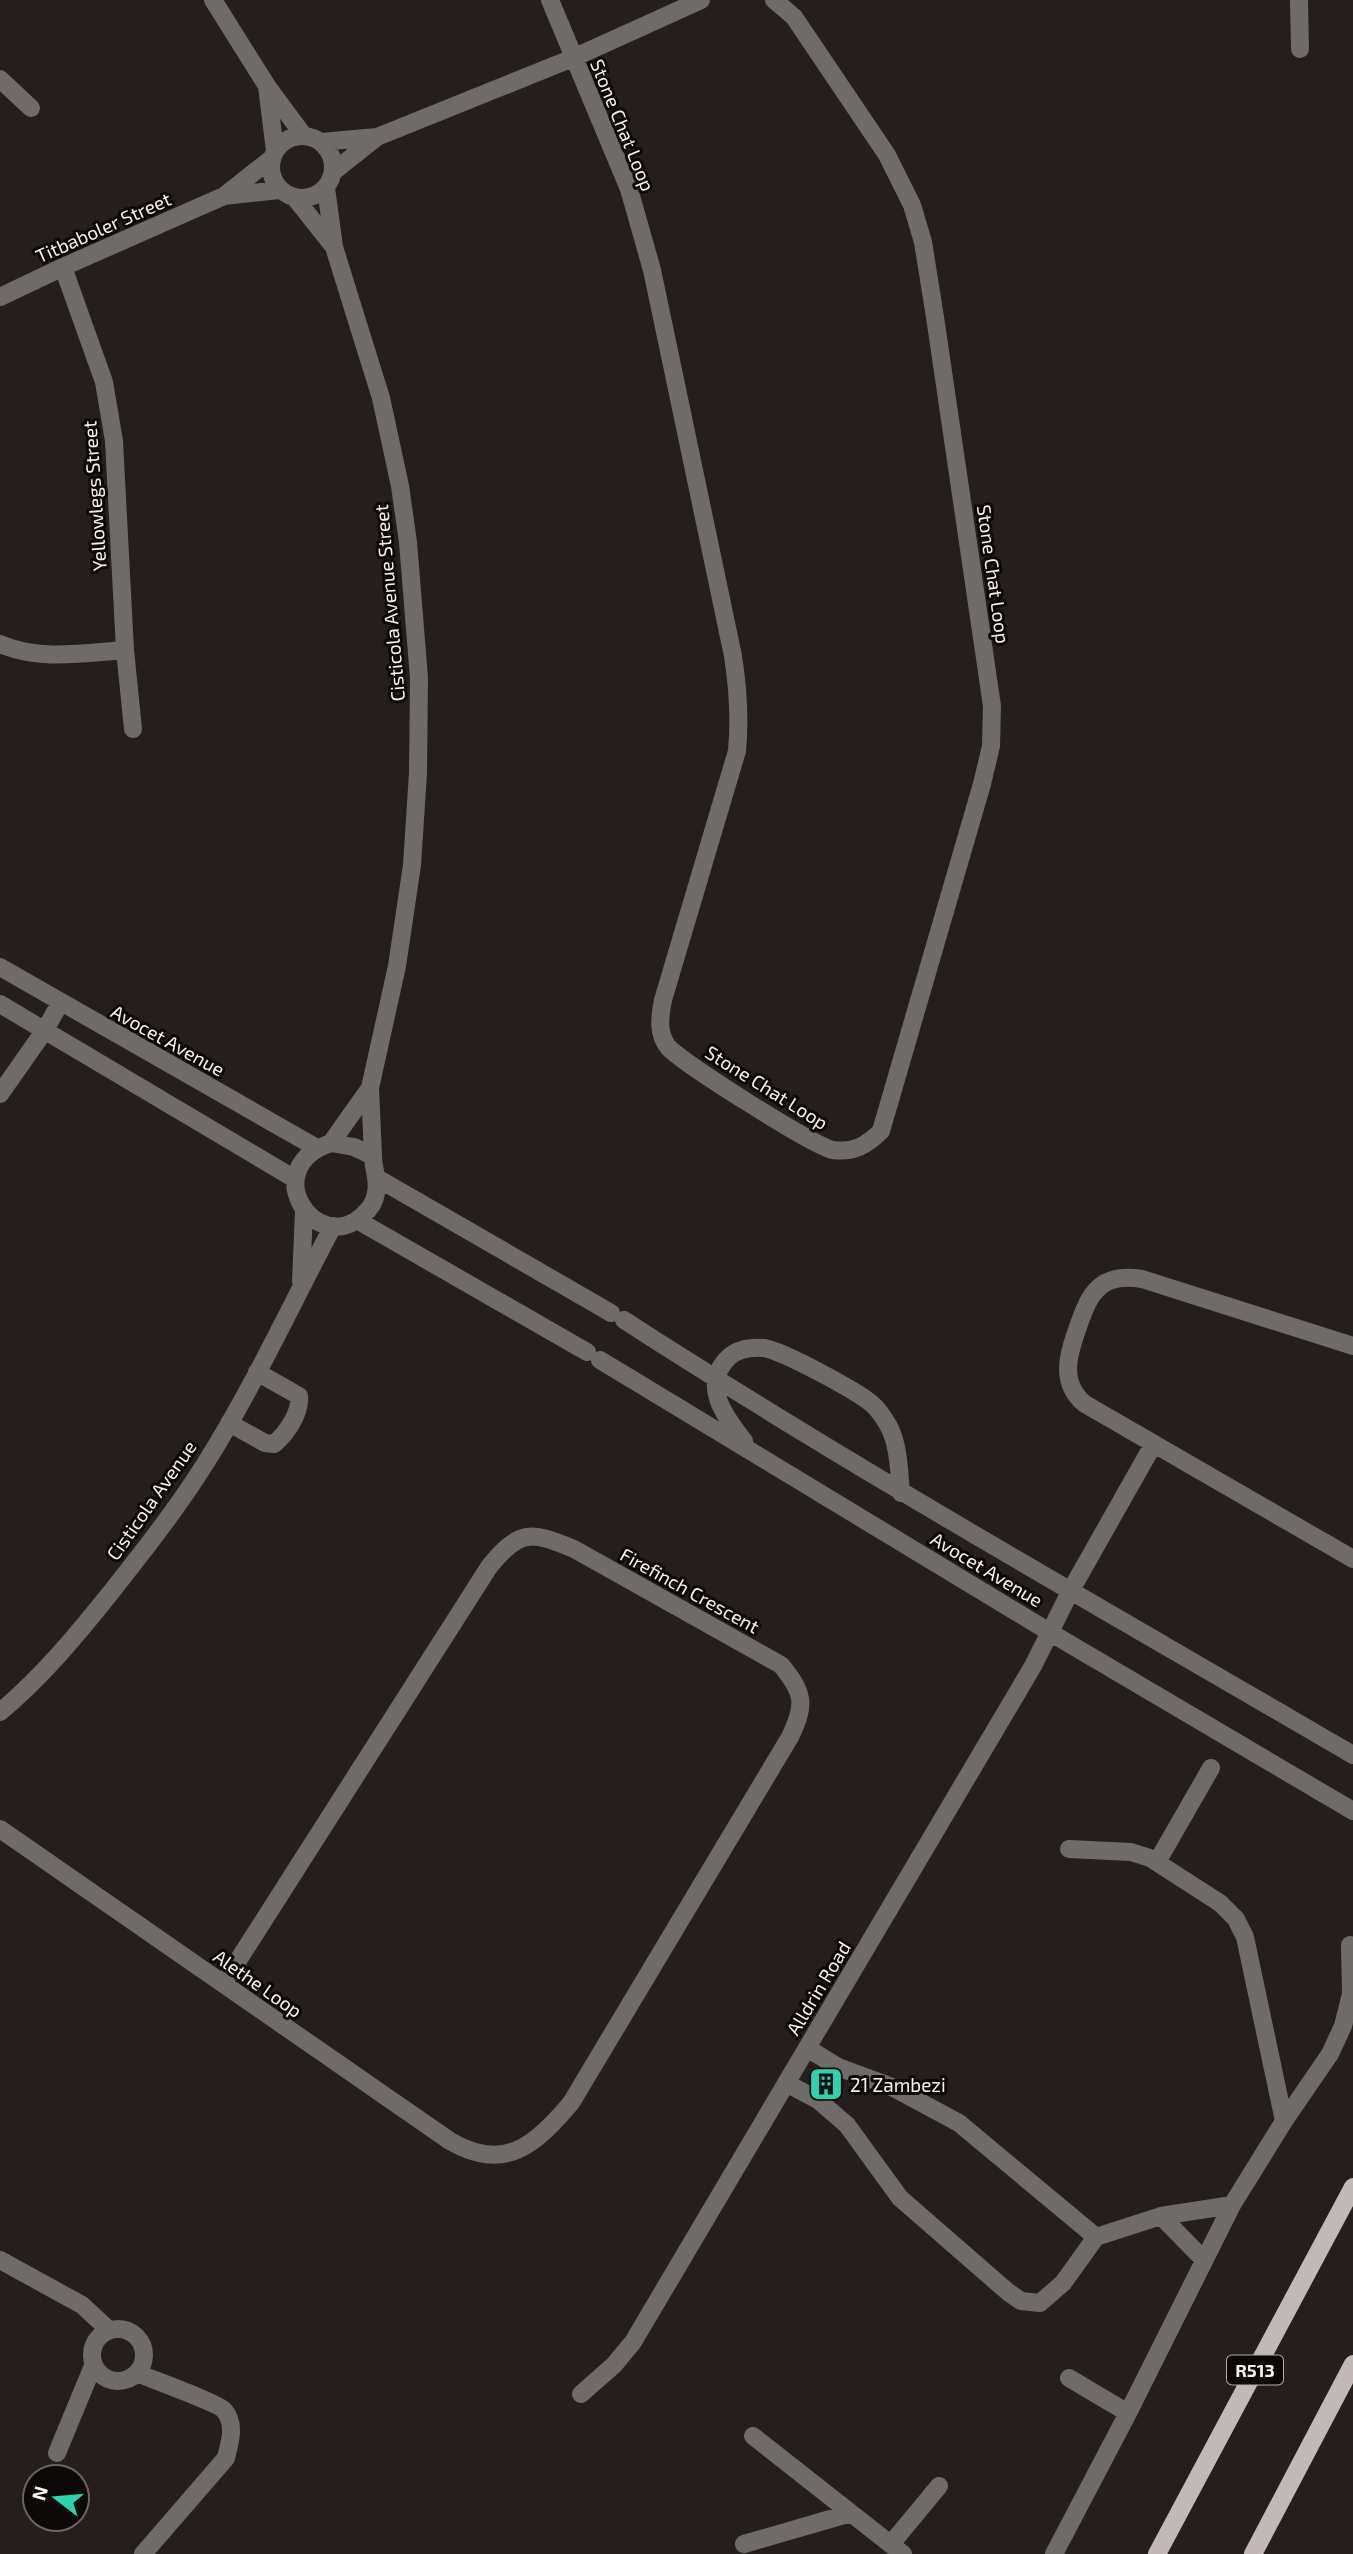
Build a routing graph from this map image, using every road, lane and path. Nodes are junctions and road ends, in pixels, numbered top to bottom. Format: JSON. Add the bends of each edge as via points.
{"nodes":[{"id":1,"x":214,"y":0,"type":"edge"},
{"id":2,"x":550,"y":0,"type":"edge"},
{"id":3,"x":701,"y":0,"type":"edge"},
{"id":4,"x":774,"y":0,"type":"edge"},
{"id":5,"x":1299,"y":0,"type":"edge"},
{"id":6,"x":1300,"y":49,"type":"dead end"},
{"id":7,"x":573,"y":58,"type":"junction"},
{"id":8,"x":0,"y":79,"type":"edge"},
{"id":9,"x":267,"y":86,"type":"junction"},
{"id":10,"x":31,"y":108,"type":"dead end"},
{"id":11,"x":377,"y":136,"type":"junction"},
{"id":12,"x":313,"y":139,"type":"junction"},
{"id":13,"x":273,"y":155,"type":"junction"},
{"id":14,"x":329,"y":180,"type":"junction"},
{"id":15,"x":288,"y":194,"type":"junction"},
{"id":16,"x":224,"y":196,"type":"junction"},
{"id":17,"x":334,"y":247,"type":"junction"},
{"id":18,"x":63,"y":267,"type":"junction"},
{"id":19,"x":0,"y":297,"type":"edge"},
{"id":20,"x":0,"y":644,"type":"edge"},
{"id":21,"x":125,"y":650,"type":"junction"},
{"id":22,"x":133,"y":729,"type":"dead end"},
{"id":23,"x":0,"y":967,"type":"edge"},
{"id":24,"x":60,"y":1003,"type":"junction"},
{"id":25,"x":0,"y":1004,"type":"edge"},
{"id":26,"x":45,"y":1030,"type":"junction"},
{"id":27,"x":370,"y":1088,"type":"junction"},
{"id":28,"x":0,"y":1094,"type":"edge"},
{"id":29,"x":324,"y":1146,"type":"junction"},
{"id":30,"x":373,"y":1156,"type":"junction"},
{"id":31,"x":295,"y":1178,"type":"junction"},
{"id":32,"x":377,"y":1178,"type":"junction"},
{"id":33,"x":304,"y":1210,"type":"junction"},
{"id":34,"x":357,"y":1220,"type":"junction"},
{"id":35,"x":333,"y":1226,"type":"junction"},
{"id":36,"x":301,"y":1286,"type":"junction"},
{"id":37,"x":1353,"y":1346,"type":"edge"},
{"id":38,"x":257,"y":1372,"type":"junction"},
{"id":39,"x":715,"y":1379,"type":"junction"},
{"id":40,"x":229,"y":1423,"type":"junction"},
{"id":41,"x":1153,"y":1445,"type":"junction"},
{"id":42,"x":750,"y":1449,"type":"junction"},
{"id":43,"x":901,"y":1493,"type":"junction"},
{"id":44,"x":1353,"y":1559,"type":"edge"},
{"id":45,"x":1071,"y":1590,"type":"junction"},
{"id":46,"x":1051,"y":1633,"type":"junction"},
{"id":47,"x":0,"y":1712,"type":"edge"},
{"id":48,"x":1353,"y":1755,"type":"edge"},
{"id":49,"x":1211,"y":1768,"type":"dead end"},
{"id":50,"x":1353,"y":1811,"type":"edge"},
{"id":51,"x":0,"y":1829,"type":"edge"},
{"id":52,"x":1069,"y":1849,"type":"dead end"},
{"id":53,"x":1157,"y":1861,"type":"junction"},
{"id":54,"x":1350,"y":1945,"type":"dead end"},
{"id":55,"x":223,"y":1984,"type":"junction"},
{"id":56,"x":807,"y":2048,"type":"junction"},
{"id":57,"x":786,"y":2083,"type":"junction"},
{"id":58,"x":1284,"y":2121,"type":"junction"},
{"id":59,"x":499,"y":2156,"type":"joint"},
{"id":60,"x":1353,"y":2186,"type":"edge"},
{"id":61,"x":1232,"y":2205,"type":"junction"},
{"id":62,"x":1161,"y":2216,"type":"junction"},
{"id":63,"x":1096,"y":2237,"type":"junction"},
{"id":64,"x":0,"y":2260,"type":"edge"},
{"id":65,"x":1204,"y":2260,"type":"junction"},
{"id":66,"x":109,"y":2330,"type":"junction"},
{"id":67,"x":1353,"y":2364,"type":"edge"},
{"id":68,"x":93,"y":2366,"type":"junction"},
{"id":69,"x":137,"y":2373,"type":"junction"},
{"id":70,"x":1069,"y":2378,"type":"dead end"},
{"id":71,"x":581,"y":2394,"type":"dead end"},
{"id":72,"x":1128,"y":2413,"type":"junction"},
{"id":73,"x":754,"y":2436,"type":"dead end"},
{"id":74,"x":57,"y":2453,"type":"dead end"},
{"id":75,"x":939,"y":2486,"type":"dead end"},
{"id":76,"x":851,"y":2513,"type":"junction"},
{"id":77,"x":744,"y":2544,"type":"dead end"},
{"id":78,"x":897,"y":2549,"type":"edge"},
{"id":79,"x":143,"y":2554,"type":"edge"},
{"id":80,"x":1054,"y":2554,"type":"edge"},
{"id":81,"x":1157,"y":2554,"type":"edge"},
{"id":82,"x":1253,"y":2554,"type":"edge"}],
"edges":[{"from":1,"to":9,"type":"street"},
{"from":2,"to":7,"type":"street"},
{"from":3,"to":7,"type":"street","name":"Stone Chat Loop"},
{"from":4,"to":7,"type":"street","name":"Stone Chat Loop","via":[[794,17],[887,155],[912,205],[931,292],[992,706],[991,746],[982,784],[881,1131],[860,1148],[831,1150],[808,1140],[689,1063],[668,1047],[662,1036],[663,1000],[737,751],[738,690],[652,270],[629,189]]},
{"from":5,"to":6,"type":"street"},
{"from":7,"to":11,"type":"street","name":"Stone Chat Loop"},
{"from":8,"to":10,"type":"street"},
{"from":9,"to":12,"type":"street"},
{"from":9,"to":13,"type":"street"},
{"from":11,"to":12,"type":"street","name":"Stone Chat Loop"},
{"from":11,"to":14,"type":"street","name":"Stone Chat Loop"},
{"from":12,"to":13,"type":"street","via":[[287,139]]},
{"from":12,"to":14,"type":"street","via":[[331,156]]},
{"from":13,"to":15,"type":"street","via":[[272,176]]},
{"from":13,"to":16,"type":"street","name":"Titbaboler Street"},
{"from":14,"to":15,"type":"street","via":[[312,197]]},
{"from":14,"to":17,"type":"street","name":"Cisticola Avenue Street"},
{"from":15,"to":16,"type":"street","name":"Titbaboler Street"},
{"from":15,"to":17,"type":"street","name":"Cisticola Avenue Street"},
{"from":16,"to":18,"type":"street","name":"Titbaboler Street"},
{"from":17,"to":27,"type":"street","name":"Cisticola Avenue Street","via":[[381,398],[400,486],[419,678],[412,865],[397,966]]},
{"from":18,"to":19,"type":"street","name":"Titbaboler Street"},
{"from":18,"to":21,"type":"street","name":"Yellowlegs Street","via":[[109,407]]},
{"from":20,"to":21,"type":"street","via":[[49,655]]},
{"from":21,"to":22,"type":"street","name":"Yellowlegs Street"},
{"from":23,"to":24,"type":"street","name":"Avocet Avenue"},
{"from":24,"to":26,"type":"street"},
{"from":24,"to":29,"type":"street","name":"Avocet Avenue"},
{"from":25,"to":26,"type":"street"},
{"from":26,"to":28,"type":"street"},
{"from":26,"to":31,"type":"street"},
{"from":27,"to":29,"type":"street","name":"Cisticola Avenue Street"},
{"from":27,"to":30,"type":"street","name":"Cisticola Avenue Street"},
{"from":29,"to":30,"type":"street","via":[[354,1147]]},
{"from":29,"to":31,"type":"street","via":[[307,1156]]},
{"from":30,"to":32,"type":"street"},
{"from":31,"to":33,"type":"street"},
{"from":32,"to":34,"type":"street","via":[[369,1210]]},
{"from":32,"to":39,"type":"street","name":"Avocet Avenue","via":[[618,1316]]},
{"from":33,"to":35,"type":"street"},
{"from":33,"to":36,"type":"street","name":"Cisticola Avenue"},
{"from":34,"to":35,"type":"street"},
{"from":34,"to":42,"type":"street","name":"Avocet Avenue"},
{"from":35,"to":36,"type":"street","name":"Cisticola Avenue"},
{"from":36,"to":38,"type":"street","name":"Cisticola Avenue"},
{"from":37,"to":41,"type":"street","via":[[1142,1279],[1105,1283],[1085,1306],[1069,1354],[1068,1378],[1085,1404]]},
{"from":38,"to":40,"type":"street","name":"Cisticola Avenue"},
{"from":38,"to":40,"type":"street","via":[[299,1396],[298,1410],[274,1444]]},
{"from":39,"to":42,"type":"street","via":[[724,1414]]},
{"from":39,"to":43,"type":"street","name":"Avocet Avenue"},
{"from":39,"to":43,"type":"street","via":[[731,1355],[762,1348],[788,1357],[867,1401],[892,1432]]},
{"from":40,"to":47,"type":"street","name":"Cisticola Avenue","via":[[138,1558],[32,1685]]},
{"from":41,"to":44,"type":"street"},
{"from":41,"to":45,"type":"street","name":"Alldrin Road"},
{"from":42,"to":46,"type":"street","name":"Avocet Avenue"},
{"from":43,"to":45,"type":"street","name":"Avocet Avenue"},
{"from":45,"to":46,"type":"street","name":"Alldrin Road"},
{"from":45,"to":48,"type":"street","name":"Avocet Avenue"},
{"from":46,"to":50,"type":"street","name":"Avocet Avenue"},
{"from":46,"to":56,"type":"street","name":"Alldrin Road"},
{"from":49,"to":53,"type":"street"},
{"from":51,"to":55,"type":"street","name":"Alethe Loop"},
{"from":52,"to":53,"type":"street","via":[[1131,1852]]},
{"from":53,"to":58,"type":"street","via":[[1220,1903],[1242,1930]]},
{"from":54,"to":58,"type":"street","via":[[1351,1994],[1343,2026],[1330,2054]]},
{"from":55,"to":59,"type":"street","name":"Alethe Loop","via":[[450,2141],[469,2152]]},
{"from":55,"to":59,"type":"street","name":"Firefinch Crescent","via":[[489,1567],[514,1541],[542,1537],[574,1549],[782,1665],[802,1703],[784,1748],[571,2103],[531,2142]]},
{"from":56,"to":57,"type":"street","name":"Alldrin Road"},
{"from":56,"to":63,"type":"street","via":[[959,2123]]},
{"from":57,"to":63,"type":"street","via":[[818,2100],[847,2125],[900,2197],[1021,2301],[1040,2303],[1050,2295]]},
{"from":57,"to":71,"type":"street","name":"Alldrin Road","via":[[633,2342]]},
{"from":58,"to":61,"type":"street"},
{"from":60,"to":81,"type":"main road","number":"R513"},
{"from":61,"to":62,"type":"street"},
{"from":61,"to":65,"type":"street"},
{"from":62,"to":63,"type":"street"},
{"from":62,"to":65,"type":"street"},
{"from":64,"to":66,"type":"street","via":[[82,2305]]},
{"from":65,"to":72,"type":"street"},
{"from":66,"to":68,"type":"street","via":[[92,2348]]},
{"from":66,"to":69,"type":"street","via":[[126,2330],[139,2341],[144,2357]]},
{"from":67,"to":82,"type":"main road"},
{"from":68,"to":69,"type":"street","via":[[113,2382]]},
{"from":68,"to":74,"type":"street"},
{"from":69,"to":79,"type":"street","via":[[223,2409],[231,2439],[226,2458]]},
{"from":70,"to":72,"type":"street"},
{"from":72,"to":80,"type":"street"},
{"from":73,"to":76,"type":"street"},
{"from":75,"to":78,"type":"street"},
{"from":76,"to":77,"type":"street"},
{"from":76,"to":78,"type":"street"}]}
